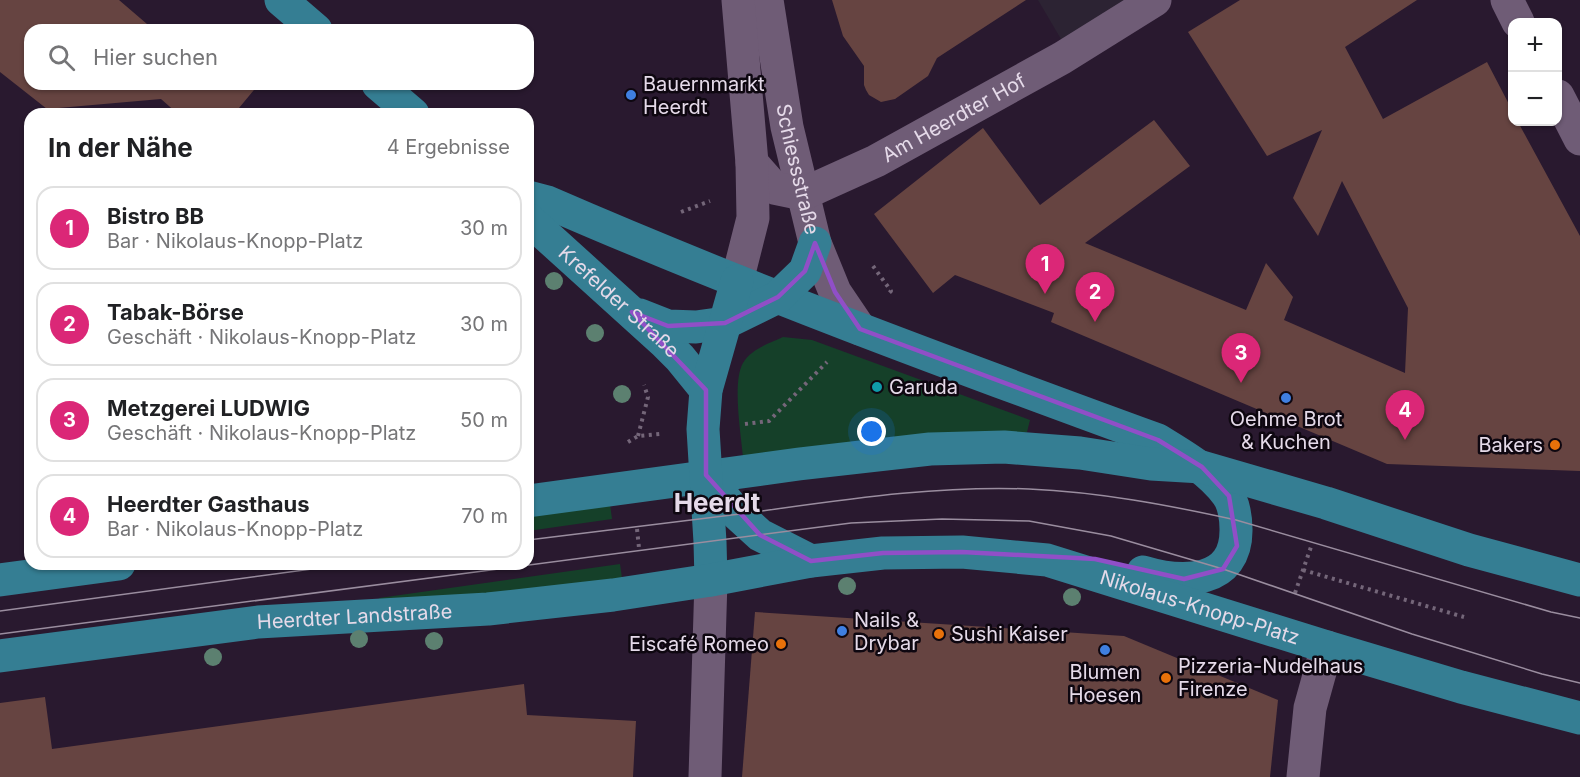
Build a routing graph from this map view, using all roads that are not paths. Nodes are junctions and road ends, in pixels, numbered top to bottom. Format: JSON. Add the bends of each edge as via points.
{"nodes":[{"id":1,"x":281,"y":0,"type":"edge"},
{"id":2,"x":738,"y":0,"type":"edge"},
{"id":3,"x":767,"y":0,"type":"edge"},
{"id":4,"x":1155,"y":0,"type":"edge"},
{"id":5,"x":1507,"y":0,"type":"edge"},
{"id":6,"x":1516,"y":18,"type":"edge"},
{"id":7,"x":309,"y":24,"type":"edge"},
{"id":8,"x":385,"y":90,"type":"edge"},
{"id":9,"x":1562,"y":105,"type":"edge"},
{"id":10,"x":405,"y":108,"type":"edge"},
{"id":11,"x":1580,"y":139,"type":"edge"},
{"id":12,"x":752,"y":163,"type":"junction"},
{"id":13,"x":803,"y":194,"type":"junction"},
{"id":14,"x":534,"y":198,"type":"edge"},
{"id":15,"x":534,"y":224,"type":"edge"},
{"id":16,"x":815,"y":243,"type":"junction"},
{"id":17,"x":737,"y":281,"type":"junction"},
{"id":18,"x":778,"y":297,"type":"junction"},
{"id":19,"x":632,"y":312,"type":"junction"},
{"id":20,"x":725,"y":323,"type":"junction"},
{"id":21,"x":860,"y":329,"type":"junction"},
{"id":22,"x":706,"y":390,"type":"junction"},
{"id":23,"x":1202,"y":467,"type":"junction"},
{"id":24,"x":706,"y":475,"type":"junction"},
{"id":25,"x":534,"y":500,"type":"edge"},
{"id":26,"x":1047,"y":560,"type":"junction"},
{"id":27,"x":811,"y":561,"type":"junction"},
{"id":28,"x":74,"y":570,"type":"edge"},
{"id":29,"x":0,"y":580,"type":"edge"},
{"id":30,"x":711,"y":580,"type":"junction"},
{"id":31,"x":1580,"y":580,"type":"edge"},
{"id":32,"x":1327,"y":647,"type":"junction"},
{"id":33,"x":0,"y":657,"type":"edge"},
{"id":34,"x":1580,"y":718,"type":"edge"},
{"id":35,"x":705,"y":777,"type":"edge"},
{"id":36,"x":1303,"y":777,"type":"edge"}],
"edges":[{"from":1,"to":7,"type":"main road"},
{"from":2,"to":12,"type":"street","name":"Schiessstraße"},
{"from":3,"to":13,"type":"street","name":"Schiessstraße","via":[[787,127]]},
{"from":4,"to":13,"type":"street","name":"Am Heerdter Hof","via":[[1062,58],[907,144]]},
{"from":5,"to":6,"type":"street"},
{"from":8,"to":10,"type":"main road"},
{"from":9,"to":11,"type":"street"},
{"from":12,"to":13,"type":"street","via":[[774,188]]},
{"from":12,"to":17,"type":"street","name":"Schiessstraße","via":[[753,218]]},
{"from":13,"to":16,"type":"street","name":"Schiessstraße"},
{"from":14,"to":17,"type":"main road","name":"Krefelder Straße"},
{"from":15,"to":19,"type":"main road","name":"Krefelder Straße"},
{"from":16,"to":18,"type":"main road","via":[[805,271]]},
{"from":16,"to":21,"type":"street","name":"Schiessstraße","via":[[835,292]]},
{"from":17,"to":18,"type":"main road"},
{"from":17,"to":20,"type":"main road"},
{"from":18,"to":20,"type":"main road"},
{"from":18,"to":21,"type":"main road"},
{"from":19,"to":20,"type":"main road","via":[[668,326]]},
{"from":19,"to":22,"type":"main road","name":"Krefelder Straße","via":[[680,358]]},
{"from":20,"to":22,"type":"main road"},
{"from":21,"to":22,"type":"main road","via":[[792,320],[756,329],[729,348]]},
{"from":21,"to":23,"type":"main road","via":[[1158,440]]},
{"from":22,"to":24,"type":"main road"},
{"from":23,"to":24,"type":"main road","via":[[1004,447],[930,449]]},
{"from":23,"to":26,"type":"main road","via":[[1229,496],[1236,520],[1237,546],[1222,569],[1184,579],[1095,559]]},
{"from":23,"to":31,"type":"main road","via":[[1469,550]]},
{"from":24,"to":25,"type":"main road"},
{"from":24,"to":27,"type":"main road","via":[[737,514],[760,535]]},
{"from":24,"to":30,"type":"main road"},
{"from":26,"to":27,"type":"main road","name":"Nikolaus-Knopp-Platz","via":[[962,552],[883,553]]},
{"from":26,"to":32,"type":"main road","name":"Nikolaus-Knopp-Platz"},
{"from":27,"to":30,"type":"main road","name":"Nikolaus-Knopp-Platz"},
{"from":28,"to":29,"type":"main road"},
{"from":30,"to":33,"type":"main road","name":"Heerdter Landstraße","via":[[488,609],[258,622]]},
{"from":30,"to":35,"type":"street"},
{"from":32,"to":34,"type":"main road","name":"Nikolaus-Knopp-Platz"},
{"from":32,"to":36,"type":"street","via":[[1310,708]]}]}
